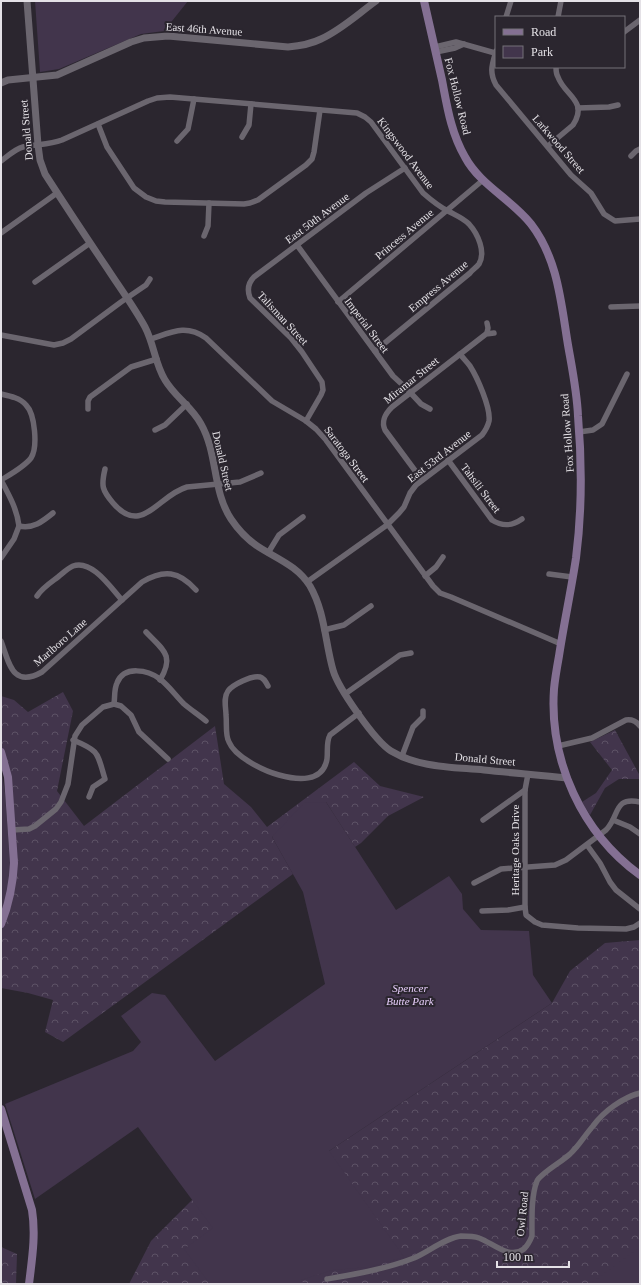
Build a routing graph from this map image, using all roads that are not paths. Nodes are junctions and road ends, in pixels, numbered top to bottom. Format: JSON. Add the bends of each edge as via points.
{"nodes":[{"id":1,"x":27,"y":1,"type":"edge"},
{"id":2,"x":376,"y":1,"type":"edge"},
{"id":3,"x":424,"y":1,"type":"edge"},
{"id":4,"x":511,"y":1,"type":"edge"},
{"id":5,"x":562,"y":1,"type":"edge"},
{"id":6,"x":506,"y":16,"type":"edge"},
{"id":7,"x":558,"y":16,"type":"edge"},
{"id":8,"x":640,"y":20,"type":"edge"},
{"id":9,"x":625,"y":31,"type":"edge"},
{"id":10,"x":435,"y":49,"type":"junction"},
{"id":11,"x":495,"y":52,"type":"edge"},
{"id":12,"x":495,"y":56,"type":"edge"},
{"id":13,"x":556,"y":68,"type":"edge"},
{"id":14,"x":33,"y":78,"type":"junction"},
{"id":15,"x":1,"y":83,"type":"edge"},
{"id":16,"x":194,"y":99,"type":"junction"},
{"id":17,"x":251,"y":104,"type":"junction"},
{"id":18,"x":618,"y":104,"type":"dead end"},
{"id":19,"x":578,"y":108,"type":"junction"},
{"id":20,"x":320,"y":110,"type":"junction"},
{"id":21,"x":98,"y":124,"type":"junction"},
{"id":22,"x":242,"y":137,"type":"dead end"},
{"id":23,"x":177,"y":141,"type":"dead end"},
{"id":24,"x":38,"y":145,"type":"junction"},
{"id":25,"x":548,"y":146,"type":"junction"},
{"id":26,"x":640,"y":149,"type":"edge"},
{"id":27,"x":631,"y":156,"type":"dead end"},
{"id":28,"x":1,"y":161,"type":"edge"},
{"id":29,"x":405,"y":168,"type":"junction"},
{"id":30,"x":483,"y":180,"type":"junction"},
{"id":31,"x":57,"y":193,"type":"junction"},
{"id":32,"x":209,"y":203,"type":"junction"},
{"id":33,"x":447,"y":211,"type":"junction"},
{"id":34,"x":640,"y":219,"type":"edge"},
{"id":35,"x":1,"y":233,"type":"edge"},
{"id":36,"x":204,"y":236,"type":"dead end"},
{"id":37,"x":90,"y":242,"type":"junction"},
{"id":38,"x":296,"y":245,"type":"junction"},
{"id":39,"x":150,"y":279,"type":"dead end"},
{"id":40,"x":35,"y":282,"type":"dead end"},
{"id":41,"x":248,"y":290,"type":"joint"},
{"id":42,"x":127,"y":298,"type":"junction"},
{"id":43,"x":338,"y":302,"type":"junction"},
{"id":44,"x":640,"y":306,"type":"edge"},
{"id":45,"x":611,"y":307,"type":"dead end"},
{"id":46,"x":487,"y":323,"type":"dead end"},
{"id":47,"x":487,"y":333,"type":"junction"},
{"id":48,"x":494,"y":333,"type":"dead end"},
{"id":49,"x":1,"y":335,"type":"edge"},
{"id":50,"x":151,"y":339,"type":"junction"},
{"id":51,"x":375,"y":351,"type":"junction"},
{"id":52,"x":460,"y":354,"type":"junction"},
{"id":53,"x":157,"y":359,"type":"junction"},
{"id":54,"x":627,"y":374,"type":"dead end"},
{"id":55,"x":411,"y":393,"type":"junction"},
{"id":56,"x":1,"y":394,"type":"edge"},
{"id":57,"x":187,"y":404,"type":"junction"},
{"id":58,"x":88,"y":409,"type":"dead end"},
{"id":59,"x":430,"y":409,"type":"dead end"},
{"id":60,"x":306,"y":422,"type":"junction"},
{"id":61,"x":155,"y":430,"type":"dead end"},
{"id":62,"x":579,"y":432,"type":"junction"},
{"id":63,"x":448,"y":460,"type":"junction"},
{"id":64,"x":105,"y":469,"type":"dead end"},
{"id":65,"x":262,"y":473,"type":"dead end"},
{"id":66,"x":1,"y":480,"type":"edge"},
{"id":67,"x":422,"y":480,"type":"junction"},
{"id":68,"x":217,"y":484,"type":"junction"},
{"id":69,"x":53,"y":513,"type":"dead end"},
{"id":70,"x":303,"y":517,"type":"dead end"},
{"id":71,"x":522,"y":519,"type":"dead end"},
{"id":72,"x":387,"y":525,"type":"junction"},
{"id":73,"x":19,"y":526,"type":"junction"},
{"id":74,"x":268,"y":553,"type":"junction"},
{"id":75,"x":443,"y":557,"type":"dead end"},
{"id":76,"x":1,"y":558,"type":"edge"},
{"id":77,"x":549,"y":574,"type":"dead end"},
{"id":78,"x":425,"y":576,"type":"junction"},
{"id":79,"x":572,"y":577,"type":"junction"},
{"id":80,"x":307,"y":582,"type":"junction"},
{"id":81,"x":196,"y":590,"type":"dead end"},
{"id":82,"x":37,"y":596,"type":"dead end"},
{"id":83,"x":122,"y":600,"type":"junction"},
{"id":84,"x":371,"y":606,"type":"dead end"},
{"id":85,"x":324,"y":630,"type":"junction"},
{"id":86,"x":146,"y":632,"type":"dead end"},
{"id":87,"x":1,"y":641,"type":"edge"},
{"id":88,"x":561,"y":644,"type":"junction"},
{"id":89,"x":411,"y":653,"type":"dead end"},
{"id":90,"x":160,"y":680,"type":"junction"},
{"id":91,"x":268,"y":686,"type":"dead end"},
{"id":92,"x":345,"y":694,"type":"junction"},
{"id":93,"x":114,"y":704,"type":"junction"},
{"id":94,"x":423,"y":711,"type":"dead end"},
{"id":95,"x":359,"y":713,"type":"junction"},
{"id":96,"x":206,"y":721,"type":"dead end"},
{"id":97,"x":640,"y":726,"type":"edge"},
{"id":98,"x":74,"y":740,"type":"junction"},
{"id":99,"x":558,"y":746,"type":"junction"},
{"id":100,"x":1,"y":752,"type":"edge"},
{"id":101,"x":402,"y":756,"type":"junction"},
{"id":102,"x":168,"y":759,"type":"dead end"},
{"id":103,"x":528,"y":774,"type":"junction"},
{"id":104,"x":567,"y":778,"type":"junction"},
{"id":105,"x":526,"y":790,"type":"junction"},
{"id":106,"x":89,"y":796,"type":"dead end"},
{"id":107,"x":640,"y":802,"type":"edge"},
{"id":108,"x":483,"y":820,"type":"dead end"},
{"id":109,"x":613,"y":820,"type":"junction"},
{"id":110,"x":12,"y":830,"type":"junction"},
{"id":111,"x":640,"y":834,"type":"edge"},
{"id":112,"x":599,"y":835,"type":"junction"},
{"id":113,"x":587,"y":845,"type":"junction"},
{"id":114,"x":524,"y":867,"type":"junction"},
{"id":115,"x":640,"y":875,"type":"edge"},
{"id":116,"x":474,"y":883,"type":"dead end"},
{"id":117,"x":525,"y":907,"type":"junction"},
{"id":118,"x":640,"y":909,"type":"edge"},
{"id":119,"x":482,"y":911,"type":"dead end"},
{"id":120,"x":640,"y":923,"type":"edge"},
{"id":121,"x":1,"y":924,"type":"edge"},
{"id":122,"x":640,"y":1092,"type":"edge"},
{"id":123,"x":1,"y":1109,"type":"edge"},
{"id":124,"x":327,"y":1279,"type":"dead end"},
{"id":125,"x":29,"y":1284,"type":"edge"}],
"edges":[{"from":1,"to":14,"type":"street","name":"Donald Street"},
{"from":2,"to":14,"type":"street","name":"East 46th Avenue","via":[[329,35],[302,45],[288,47],[156,36],[131,42],[57,75]]},
{"from":3,"to":10,"type":"main road","name":"Fox Hollow Road"},
{"from":4,"to":6,"type":"street"},
{"from":5,"to":7,"type":"street"},
{"from":8,"to":9,"type":"street"},
{"from":10,"to":11,"type":"street","via":[[456,42]]},
{"from":10,"to":30,"type":"main road","name":"Fox Hollow Road","via":[[456,139],[468,162]]},
{"from":12,"to":25,"type":"street","name":"Larkwood Street","via":[[492,75],[496,85]]},
{"from":13,"to":19,"type":"street","via":[[558,77],[575,99]]},
{"from":14,"to":15,"type":"street","name":"East 46th Avenue"},
{"from":14,"to":24,"type":"street","name":"Donald Street"},
{"from":16,"to":17,"type":"street","name":"Kingswood Avenue"},
{"from":16,"to":21,"type":"street","name":"Kingswood Avenue","via":[[158,98]]},
{"from":16,"to":23,"type":"street","via":[[188,129]]},
{"from":17,"to":20,"type":"street","name":"Kingswood Avenue"},
{"from":17,"to":22,"type":"street","via":[[249,125]]},
{"from":18,"to":19,"type":"street","via":[[609,107]]},
{"from":19,"to":25,"type":"street","via":[[573,125]]},
{"from":20,"to":29,"type":"street","name":"Kingswood Avenue","via":[[365,117]]},
{"from":20,"to":32,"type":"street","via":[[314,152],[306,165],[254,202]]},
{"from":21,"to":24,"type":"street","name":"Kingswood Avenue","via":[[62,140]]},
{"from":21,"to":32,"type":"street","via":[[107,147],[131,184],[142,194],[160,202]]},
{"from":24,"to":28,"type":"street","name":"Kingswood Avenue","via":[[15,150]]},
{"from":24,"to":31,"type":"street","name":"Donald Street","via":[[41,167]]},
{"from":25,"to":34,"type":"street","name":"Larkwood Street","via":[[571,175],[591,193],[604,214],[617,221]]},
{"from":26,"to":27,"type":"street"},
{"from":29,"to":33,"type":"street","name":"Kingswood Avenue","via":[[432,202]]},
{"from":29,"to":38,"type":"street","name":"East 50th Avenue","via":[[366,193]]},
{"from":30,"to":33,"type":"street","name":"Princess Avenue"},
{"from":30,"to":62,"type":"main road","name":"Fox Hollow Road","via":[[528,220],[542,239],[551,258],[559,288]]},
{"from":31,"to":35,"type":"street"},
{"from":31,"to":37,"type":"street","name":"Donald Street"},
{"from":32,"to":36,"type":"street","via":[[208,226]]},
{"from":33,"to":43,"type":"street","name":"Princess Avenue"},
{"from":33,"to":51,"type":"street","name":"Empress Avenue","via":[[461,218],[474,230],[481,246],[479,264]]},
{"from":37,"to":40,"type":"street"},
{"from":37,"to":42,"type":"street","name":"Donald Street"},
{"from":38,"to":41,"type":"street","name":"East 50th Avenue","via":[[254,277],[249,282]]},
{"from":38,"to":43,"type":"street","name":"Imperial Street"},
{"from":39,"to":42,"type":"street","via":[[146,285]]},
{"from":41,"to":60,"type":"street","name":"Talisman Street","via":[[252,301],[291,338],[322,382],[323,390]]},
{"from":42,"to":49,"type":"street","via":[[63,343],[54,345]]},
{"from":42,"to":50,"type":"street","name":"Donald Street"},
{"from":43,"to":51,"type":"street","name":"Imperial Street"},
{"from":44,"to":45,"type":"street"},
{"from":46,"to":47,"type":"street"},
{"from":47,"to":48,"type":"street"},
{"from":47,"to":52,"type":"street","name":"Miramar Street"},
{"from":50,"to":53,"type":"street","name":"Donald Street"},
{"from":50,"to":60,"type":"street","name":"Saratoga Street","via":[[183,330],[202,335],[272,401]]},
{"from":51,"to":55,"type":"street","name":"Imperial Street","via":[[393,376]]},
{"from":52,"to":55,"type":"street","name":"Miramar Street"},
{"from":52,"to":63,"type":"street","name":"East 53rd Avenue","via":[[478,382],[489,413],[489,422],[482,435]]},
{"from":53,"to":57,"type":"street","name":"Donald Street","via":[[165,380]]},
{"from":53,"to":58,"type":"street","via":[[128,369],[90,397]]},
{"from":54,"to":62,"type":"street","via":[[602,424],[593,430]]},
{"from":55,"to":59,"type":"street","name":"Imperial Street"},
{"from":55,"to":67,"type":"street","name":"Miramar Street","via":[[388,411],[383,423],[385,430]]},
{"from":56,"to":66,"type":"street","via":[[19,399],[26,404],[31,412],[35,438],[31,458]]},
{"from":57,"to":61,"type":"street","via":[[165,425]]},
{"from":57,"to":68,"type":"street","name":"Donald Street","via":[[198,417],[208,436]]},
{"from":60,"to":72,"type":"street","name":"Saratoga Street","via":[[326,440]]},
{"from":62,"to":79,"type":"main road","name":"Fox Hollow Road","via":[[580,505]]},
{"from":63,"to":67,"type":"street","name":"East 53rd Avenue"},
{"from":63,"to":71,"type":"street","name":"Tahsili Street","via":[[492,520],[508,525]]},
{"from":64,"to":68,"type":"street","via":[[102,485],[105,492],[119,511],[132,517],[144,514],[178,489]]},
{"from":65,"to":68,"type":"street","via":[[240,482]]},
{"from":66,"to":73,"type":"street","via":[[15,508]]},
{"from":67,"to":72,"type":"street","name":"East 53rd Avenue","via":[[410,493],[399,514]]},
{"from":68,"to":74,"type":"street","name":"Donald Street","via":[[222,502],[232,521],[252,542]]},
{"from":69,"to":73,"type":"street","via":[[35,526]]},
{"from":70,"to":74,"type":"street","via":[[279,535]]},
{"from":72,"to":78,"type":"street","name":"Saratoga Street"},
{"from":72,"to":80,"type":"street","name":"East 53rd Avenue"},
{"from":73,"to":76,"type":"street","via":[[14,539]]},
{"from":74,"to":80,"type":"street","name":"Donald Street","via":[[290,565]]},
{"from":75,"to":78,"type":"street"},
{"from":77,"to":79,"type":"street"},
{"from":78,"to":88,"type":"street","name":"Saratoga Street","via":[[440,592]]},
{"from":79,"to":88,"type":"main road","name":"Fox Hollow Road"},
{"from":80,"to":85,"type":"street","name":"Donald Street","via":[[318,604]]},
{"from":81,"to":83,"type":"street","name":"Marlboro Lane","via":[[182,577],[163,574],[142,582]]},
{"from":82,"to":83,"type":"street","via":[[68,569],[79,565],[93,569]]},
{"from":83,"to":87,"type":"street","name":"Marlboro Lane","via":[[35,676],[22,676],[12,670]]},
{"from":84,"to":85,"type":"street","via":[[344,625]]},
{"from":85,"to":92,"type":"street","name":"Donald Street","via":[[333,672]]},
{"from":86,"to":90,"type":"street","via":[[167,656],[167,666]]},
{"from":88,"to":99,"type":"main road","name":"Fox Hollow Road","via":[[554,700]]},
{"from":89,"to":92,"type":"street","via":[[400,655]]},
{"from":90,"to":93,"type":"street","via":[[144,672],[126,673],[117,682]]},
{"from":90,"to":96,"type":"street"},
{"from":91,"to":95,"type":"street","via":[[263,678],[258,676],[238,682],[227,692],[225,698],[228,740],[237,752],[276,774],[292,778],[307,778],[316,774],[324,767],[330,735]]},
{"from":92,"to":95,"type":"street","name":"Donald Street"},
{"from":93,"to":98,"type":"street","via":[[97,711],[77,731]]},
{"from":93,"to":102,"type":"street","via":[[121,706],[131,715],[140,732]]},
{"from":94,"to":101,"type":"street","via":[[423,717],[413,727]]},
{"from":95,"to":101,"type":"street","name":"Donald Street","via":[[380,741]]},
{"from":97,"to":99,"type":"street","via":[[630,719],[592,738]]},
{"from":98,"to":106,"type":"street","via":[[92,749],[100,759],[105,779],[93,787]]},
{"from":98,"to":110,"type":"street","via":[[68,784],[61,802],[35,826]]},
{"from":99,"to":104,"type":"main road","name":"Fox Hollow Road"},
{"from":100,"to":110,"type":"main road","via":[[8,777]]},
{"from":101,"to":103,"type":"street","name":"Donald Street","via":[[413,762],[439,766]]},
{"from":103,"to":104,"type":"street","name":"Donald Street"},
{"from":103,"to":105,"type":"street","name":"Heritage Oaks Drive"},
{"from":104,"to":112,"type":"main road","name":"Fox Hollow Road","via":[[582,812]]},
{"from":105,"to":108,"type":"street"},
{"from":105,"to":114,"type":"street","name":"Heritage Oaks Drive"},
{"from":107,"to":109,"type":"street","via":[[632,800],[623,803]]},
{"from":109,"to":111,"type":"street"},
{"from":109,"to":112,"type":"street"},
{"from":110,"to":121,"type":"main road","via":[[13,876],[10,901]]},
{"from":112,"to":113,"type":"street"},
{"from":112,"to":115,"type":"main road","name":"Fox Hollow Road","via":[[620,859]]},
{"from":113,"to":114,"type":"street","via":[[555,865]]},
{"from":113,"to":118,"type":"street","via":[[616,890]]},
{"from":114,"to":116,"type":"street","via":[[501,869]]},
{"from":114,"to":117,"type":"street","name":"Heritage Oaks Drive"},
{"from":117,"to":119,"type":"street","name":"Heritage Oaks Drive"},
{"from":117,"to":120,"type":"street","via":[[526,915],[542,925],[626,929]]},
{"from":122,"to":124,"type":"street","name":"Owl Road","via":[[626,1098],[600,1118],[569,1155],[537,1180],[532,1236],[526,1248],[513,1253],[478,1238],[461,1236],[400,1263]]},
{"from":123,"to":125,"type":"main road","via":[[32,1210],[34,1244]]}]}
